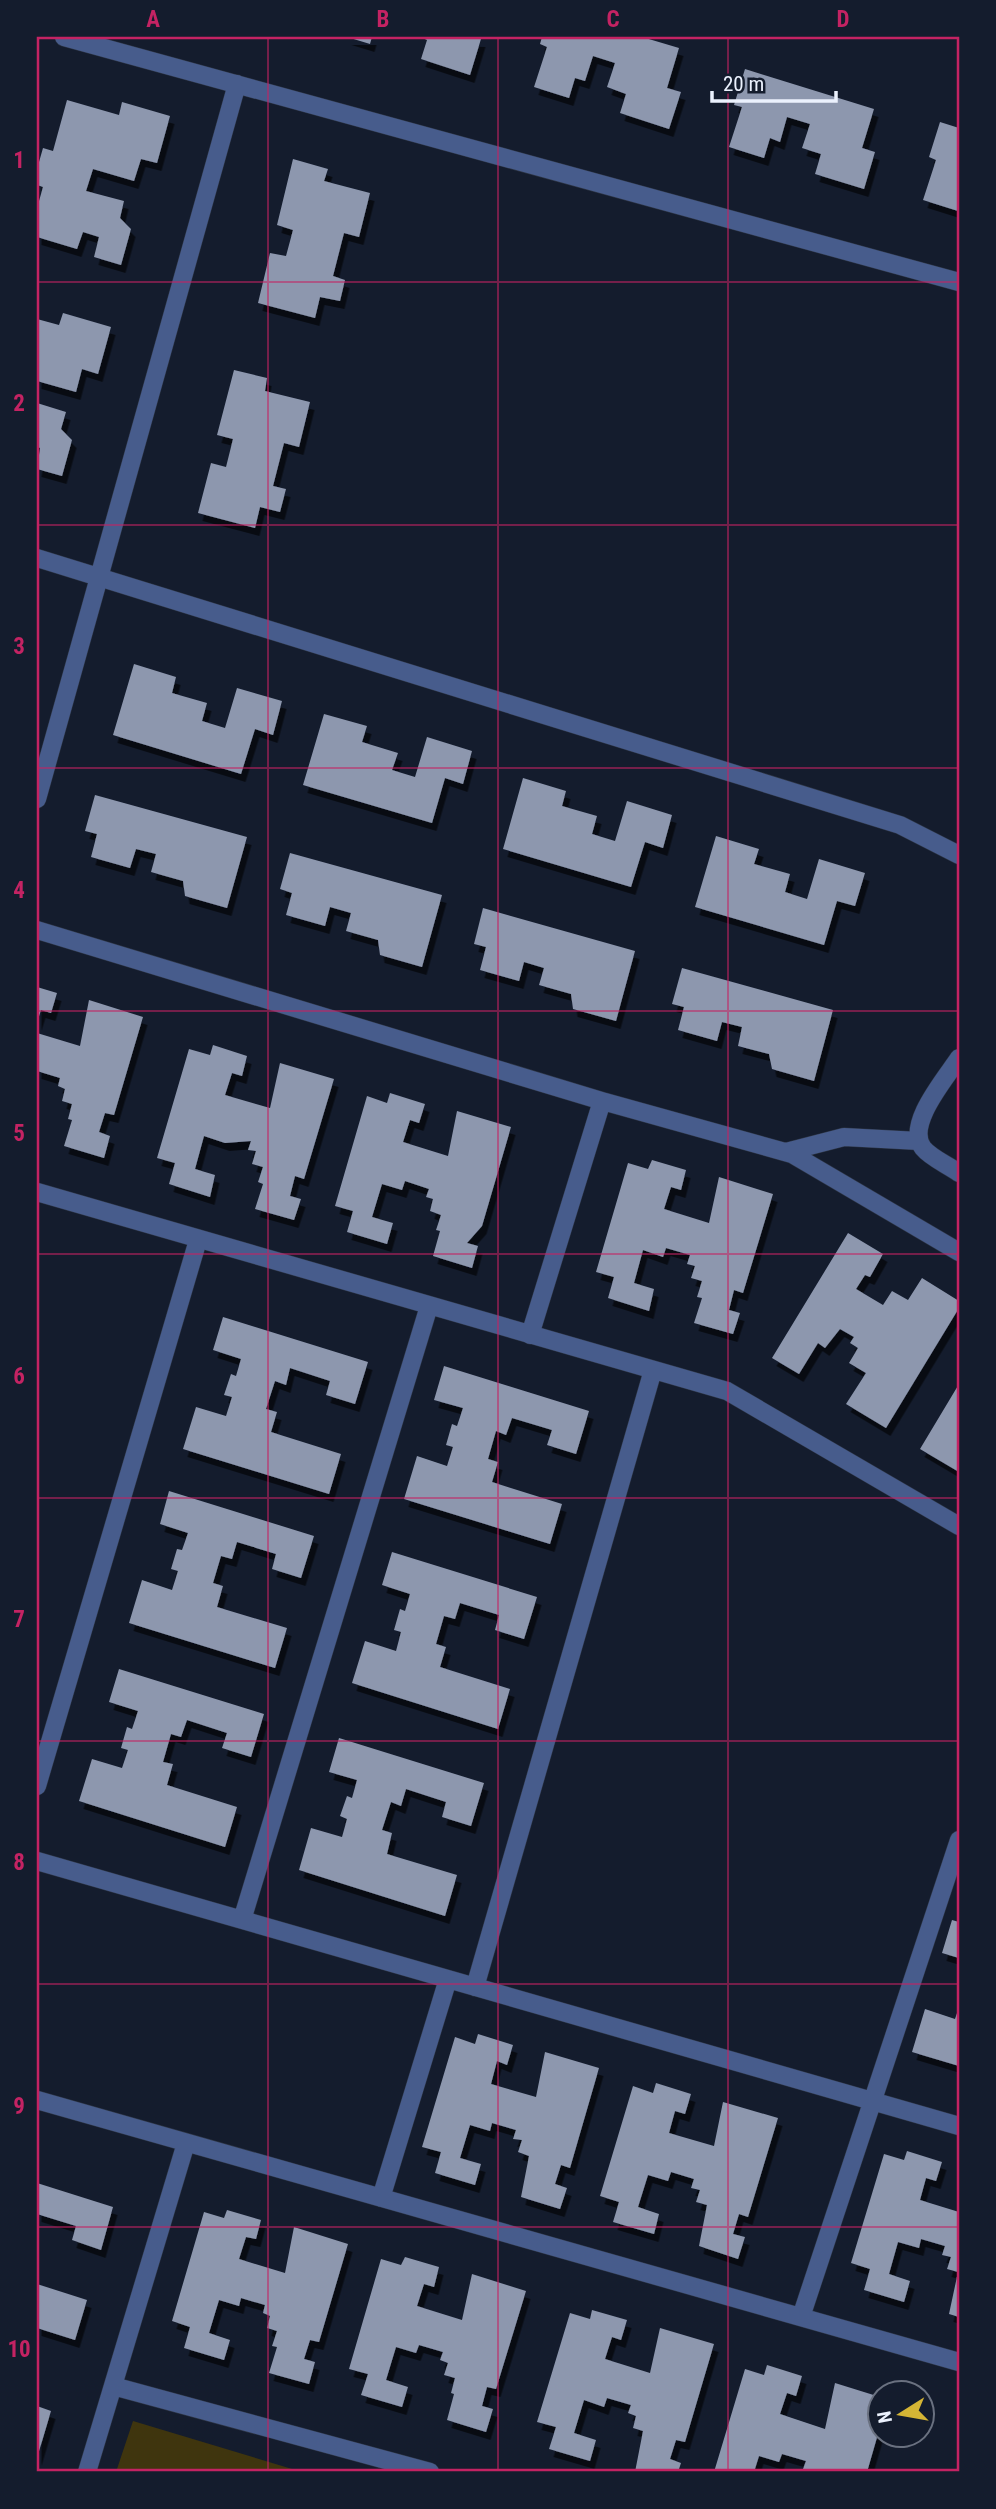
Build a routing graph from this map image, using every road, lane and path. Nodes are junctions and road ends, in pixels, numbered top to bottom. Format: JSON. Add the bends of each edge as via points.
{"nodes":[{"id":1,"x":64,"y":37,"type":"edge"},
{"id":2,"x":237,"y":84,"type":"junction"},
{"id":3,"x":959,"y":282,"type":"edge"},
{"id":4,"x":37,"y":558,"type":"edge"},
{"id":5,"x":100,"y":576,"type":"junction"},
{"id":6,"x":37,"y":799,"type":"edge"},
{"id":7,"x":959,"y":855,"type":"edge"},
{"id":8,"x":37,"y":930,"type":"edge"},
{"id":9,"x":959,"y":1058,"type":"edge"},
{"id":10,"x":602,"y":1101,"type":"junction"},
{"id":11,"x":919,"y":1141,"type":"junction"},
{"id":12,"x":786,"y":1152,"type":"junction"},
{"id":13,"x":959,"y":1172,"type":"edge"},
{"id":14,"x":37,"y":1192,"type":"edge"},
{"id":15,"x":198,"y":1240,"type":"junction"},
{"id":16,"x":959,"y":1252,"type":"edge"},
{"id":17,"x":429,"y":1306,"type":"junction"},
{"id":18,"x":530,"y":1335,"type":"junction"},
{"id":19,"x":653,"y":1370,"type":"junction"},
{"id":20,"x":959,"y":1527,"type":"edge"},
{"id":21,"x":37,"y":1786,"type":"edge"},
{"id":22,"x":959,"y":1840,"type":"edge"},
{"id":23,"x":37,"y":1861,"type":"edge"},
{"id":24,"x":242,"y":1920,"type":"junction"},
{"id":25,"x":448,"y":1979,"type":"junction"},
{"id":26,"x":475,"y":1987,"type":"junction"},
{"id":27,"x":37,"y":2100,"type":"edge"},
{"id":28,"x":873,"y":2102,"type":"junction"},
{"id":29,"x":959,"y":2126,"type":"edge"},
{"id":30,"x":186,"y":2143,"type":"junction"},
{"id":31,"x":381,"y":2198,"type":"junction"},
{"id":32,"x":801,"y":2317,"type":"junction"},
{"id":33,"x":959,"y":2362,"type":"edge"},
{"id":34,"x":113,"y":2386,"type":"junction"},
{"id":35,"x":87,"y":2472,"type":"edge"},
{"id":36,"x":430,"y":2472,"type":"edge"}],
"edges":[{"from":1,"to":2,"type":"lane"},
{"from":2,"to":3,"type":"lane"},
{"from":2,"to":5,"type":"lane"},
{"from":4,"to":5,"type":"lane"},
{"from":5,"to":6,"type":"lane"},
{"from":5,"to":7,"type":"lane","via":[[900,825]]},
{"from":8,"to":10,"type":"lane"},
{"from":9,"to":11,"type":"lane","via":[[922,1116]]},
{"from":10,"to":12,"type":"lane"},
{"from":10,"to":18,"type":"lane"},
{"from":11,"to":12,"type":"lane","via":[[844,1137]]},
{"from":11,"to":13,"type":"lane","via":[[925,1151]]},
{"from":12,"to":16,"type":"lane"},
{"from":14,"to":15,"type":"lane"},
{"from":15,"to":17,"type":"lane"},
{"from":15,"to":21,"type":"lane"},
{"from":17,"to":18,"type":"lane"},
{"from":17,"to":24,"type":"lane"},
{"from":18,"to":19,"type":"lane"},
{"from":19,"to":20,"type":"lane","via":[[727,1391]]},
{"from":19,"to":26,"type":"lane"},
{"from":22,"to":28,"type":"lane"},
{"from":23,"to":24,"type":"lane"},
{"from":24,"to":25,"type":"lane"},
{"from":25,"to":26,"type":"lane"},
{"from":25,"to":31,"type":"lane"},
{"from":26,"to":28,"type":"lane"},
{"from":27,"to":30,"type":"lane"},
{"from":28,"to":29,"type":"lane"},
{"from":28,"to":32,"type":"lane"},
{"from":30,"to":31,"type":"lane"},
{"from":30,"to":34,"type":"lane"},
{"from":31,"to":32,"type":"lane"},
{"from":32,"to":33,"type":"lane"},
{"from":34,"to":35,"type":"lane"},
{"from":34,"to":36,"type":"lane"}]}
